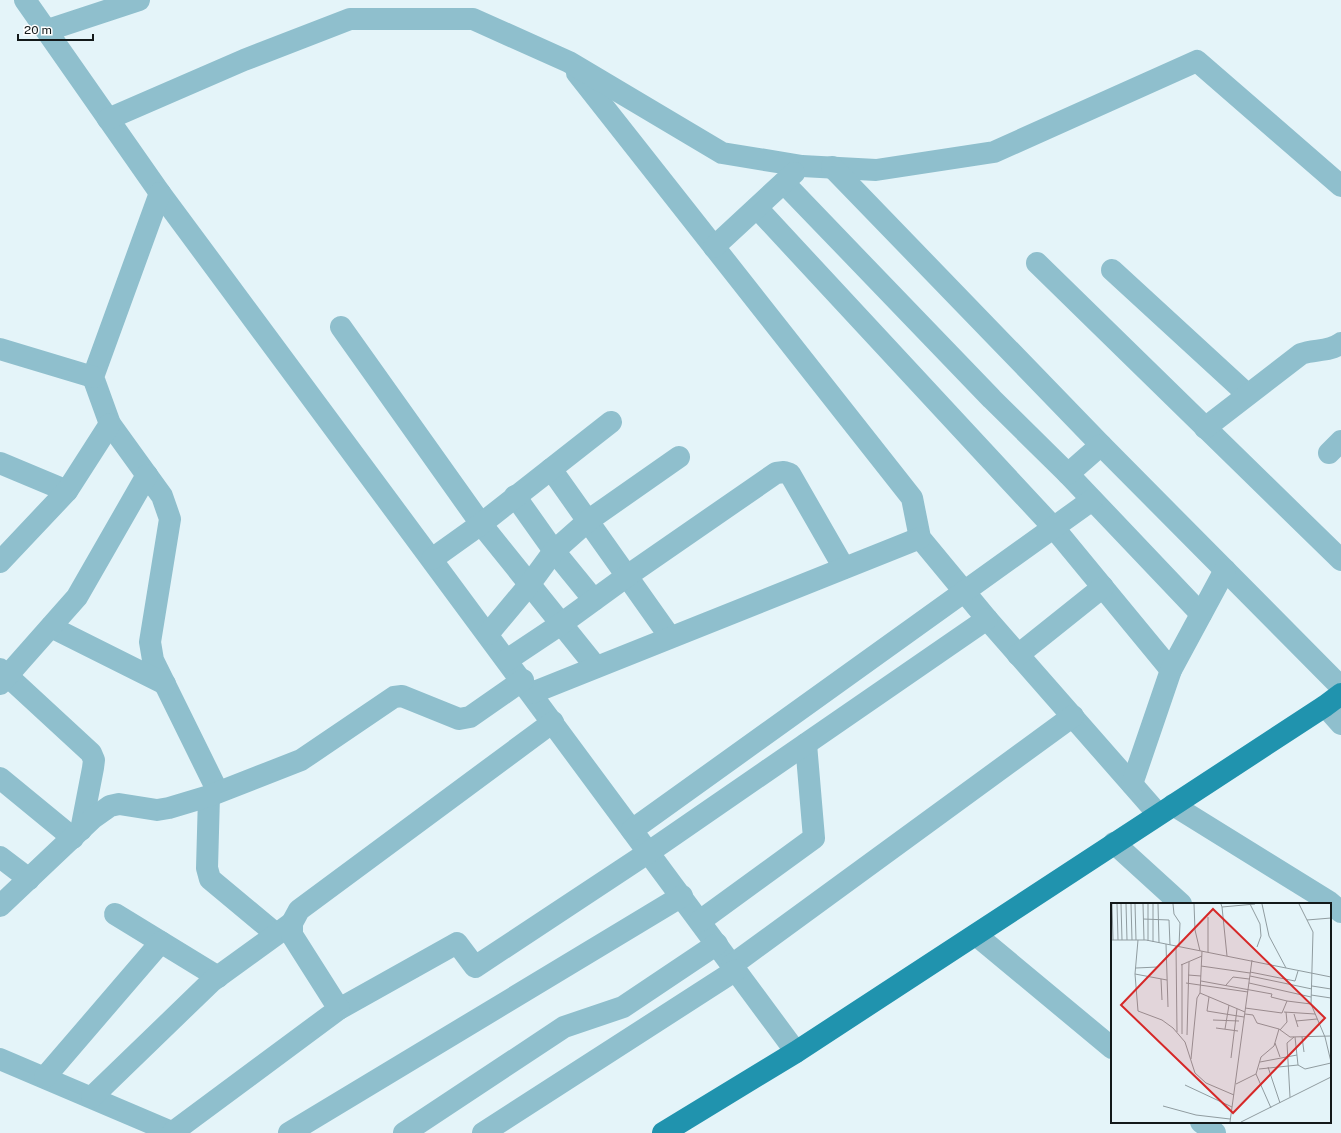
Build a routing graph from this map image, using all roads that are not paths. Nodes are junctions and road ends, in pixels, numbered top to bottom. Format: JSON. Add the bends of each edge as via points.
{"nodes":[{"id":1,"x":25,"y":0,"type":"edge"},
{"id":2,"x":139,"y":0,"type":"edge"},
{"id":3,"x":48,"y":30,"type":"junction"},
{"id":4,"x":569,"y":62,"type":"junction"},
{"id":5,"x":108,"y":119,"type":"junction"},
{"id":6,"x":802,"y":166,"type":"junction"},
{"id":7,"x":832,"y":167,"type":"junction"},
{"id":8,"x":784,"y":183,"type":"junction"},
{"id":9,"x":1341,"y":186,"type":"edge"},
{"id":10,"x":160,"y":193,"type":"junction"},
{"id":11,"x":757,"y":208,"type":"junction"},
{"id":12,"x":714,"y":247,"type":"junction"},
{"id":13,"x":1037,"y":263,"type":"dead end"},
{"id":14,"x":1112,"y":270,"type":"dead end"},
{"id":15,"x":341,"y":327,"type":"dead end"},
{"id":16,"x":1341,"y":343,"type":"edge"},
{"id":17,"x":0,"y":349,"type":"edge"},
{"id":18,"x":93,"y":377,"type":"junction"},
{"id":19,"x":1247,"y":394,"type":"junction"},
{"id":20,"x":611,"y":422,"type":"dead end"},
{"id":21,"x":110,"y":424,"type":"junction"},
{"id":22,"x":1205,"y":428,"type":"junction"},
{"id":23,"x":1101,"y":445,"type":"junction"},
{"id":24,"x":679,"y":457,"type":"dead end"},
{"id":25,"x":0,"y":463,"type":"edge"},
{"id":26,"x":551,"y":468,"type":"junction"},
{"id":27,"x":1068,"y":474,"type":"junction"},
{"id":28,"x":147,"y":475,"type":"junction"},
{"id":29,"x":67,"y":491,"type":"junction"},
{"id":30,"x":515,"y":496,"type":"junction"},
{"id":31,"x":1092,"y":500,"type":"junction"},
{"id":32,"x":589,"y":520,"type":"junction"},
{"id":33,"x":481,"y":524,"type":"junction"},
{"id":34,"x":1054,"y":528,"type":"junction"},
{"id":35,"x":920,"y":538,"type":"junction"},
{"id":36,"x":554,"y":551,"type":"junction"},
{"id":37,"x":432,"y":559,"type":"junction"},
{"id":38,"x":1341,"y":560,"type":"edge"},
{"id":39,"x":0,"y":562,"type":"edge"},
{"id":40,"x":844,"y":568,"type":"junction"},
{"id":41,"x":1225,"y":570,"type":"junction"},
{"id":42,"x":627,"y":576,"type":"junction"},
{"id":43,"x":529,"y":585,"type":"junction"},
{"id":44,"x":1103,"y":587,"type":"junction"},
{"id":45,"x":964,"y":591,"type":"junction"},
{"id":46,"x":594,"y":600,"type":"junction"},
{"id":47,"x":1201,"y":614,"type":"junction"},
{"id":48,"x":987,"y":619,"type":"junction"},
{"id":49,"x":561,"y":624,"type":"junction"},
{"id":50,"x":52,"y":627,"type":"junction"},
{"id":51,"x":488,"y":634,"type":"junction"},
{"id":52,"x":670,"y":637,"type":"junction"},
{"id":53,"x":1018,"y":655,"type":"junction"},
{"id":54,"x":507,"y":660,"type":"junction"},
{"id":55,"x":596,"y":667,"type":"junction"},
{"id":56,"x":1170,"y":670,"type":"junction"},
{"id":57,"x":3,"y":676,"type":"edge"},
{"id":58,"x":165,"y":684,"type":"junction"},
{"id":59,"x":527,"y":686,"type":"junction"},
{"id":60,"x":1341,"y":687,"type":"edge"},
{"id":61,"x":1333,"y":700,"type":"edge"},
{"id":62,"x":1072,"y":716,"type":"junction"},
{"id":63,"x":553,"y":722,"type":"junction"},
{"id":64,"x":1341,"y":724,"type":"edge"},
{"id":65,"x":806,"y":744,"type":"junction"},
{"id":66,"x":0,"y":778,"type":"edge"},
{"id":67,"x":1132,"y":784,"type":"junction"},
{"id":68,"x":213,"y":794,"type":"junction"},
{"id":69,"x":1166,"y":809,"type":"junction"},
{"id":70,"x":632,"y":830,"type":"junction"},
{"id":71,"x":77,"y":834,"type":"junction"},
{"id":72,"x":1114,"y":844,"type":"junction"},
{"id":73,"x":649,"y":852,"type":"junction"},
{"id":74,"x":0,"y":857,"type":"edge"},
{"id":75,"x":28,"y":879,"type":"junction"},
{"id":76,"x":682,"y":896,"type":"junction"},
{"id":77,"x":1180,"y":903,"type":"edge"},
{"id":78,"x":1330,"y":903,"type":"edge"},
{"id":79,"x":1331,"y":904,"type":"edge"},
{"id":80,"x":0,"y":906,"type":"edge"},
{"id":81,"x":1341,"y":912,"type":"edge"},
{"id":82,"x":115,"y":914,"type":"dead end"},
{"id":83,"x":700,"y":921,"type":"junction"},
{"id":84,"x":284,"y":929,"type":"junction"},
{"id":85,"x":976,"y":934,"type":"junction"},
{"id":86,"x":161,"y":942,"type":"junction"},
{"id":87,"x":717,"y":944,"type":"junction"},
{"id":88,"x":734,"y":967,"type":"junction"},
{"id":89,"x":218,"y":977,"type":"junction"},
{"id":90,"x":339,"y":1009,"type":"junction"},
{"id":91,"x":1111,"y":1047,"type":"edge"},
{"id":92,"x":796,"y":1052,"type":"junction"},
{"id":93,"x":0,"y":1059,"type":"edge"},
{"id":94,"x":45,"y":1077,"type":"junction"},
{"id":95,"x":92,"y":1097,"type":"junction"},
{"id":96,"x":1202,"y":1123,"type":"edge"},
{"id":97,"x":173,"y":1133,"type":"edge"},
{"id":98,"x":289,"y":1133,"type":"edge"},
{"id":99,"x":404,"y":1133,"type":"edge"},
{"id":100,"x":483,"y":1133,"type":"edge"},
{"id":101,"x":663,"y":1133,"type":"edge"},
{"id":102,"x":1215,"y":1133,"type":"edge"}],
"edges":[{"from":1,"to":3,"type":"street"},
{"from":2,"to":3,"type":"street"},
{"from":3,"to":5,"type":"street"},
{"from":4,"to":5,"type":"street","via":[[473,19],[350,19],[244,60]]},
{"from":4,"to":6,"type":"street","via":[[722,153]]},
{"from":4,"to":12,"type":"street"},
{"from":5,"to":10,"type":"street"},
{"from":6,"to":7,"type":"street"},
{"from":6,"to":8,"type":"street"},
{"from":7,"to":9,"type":"street","via":[[876,170],[994,152],[1197,61]]},
{"from":7,"to":23,"type":"street"},
{"from":8,"to":11,"type":"street"},
{"from":8,"to":27,"type":"street","via":[[992,399]]},
{"from":10,"to":18,"type":"street"},
{"from":10,"to":37,"type":"street"},
{"from":11,"to":12,"type":"street"},
{"from":11,"to":34,"type":"street"},
{"from":12,"to":35,"type":"street","via":[[912,498]]},
{"from":13,"to":22,"type":"street"},
{"from":14,"to":19,"type":"street"},
{"from":15,"to":33,"type":"street"},
{"from":16,"to":19,"type":"street","via":[[1328,349],[1310,350],[1301,354]]},
{"from":17,"to":18,"type":"street"},
{"from":18,"to":21,"type":"street"},
{"from":19,"to":22,"type":"street"},
{"from":20,"to":26,"type":"street"},
{"from":21,"to":28,"type":"street"},
{"from":21,"to":29,"type":"street"},
{"from":22,"to":38,"type":"street"},
{"from":23,"to":27,"type":"street"},
{"from":23,"to":41,"type":"street"},
{"from":24,"to":32,"type":"street"},
{"from":25,"to":29,"type":"street"},
{"from":26,"to":30,"type":"street"},
{"from":26,"to":32,"type":"street"},
{"from":27,"to":31,"type":"street"},
{"from":28,"to":50,"type":"street","via":[[77,597]]},
{"from":28,"to":58,"type":"street","via":[[162,496],[170,519],[150,642],[153,660]]},
{"from":29,"to":39,"type":"street"},
{"from":30,"to":33,"type":"street"},
{"from":30,"to":36,"type":"street"},
{"from":31,"to":34,"type":"street"},
{"from":31,"to":47,"type":"street"},
{"from":32,"to":36,"type":"street"},
{"from":32,"to":42,"type":"street"},
{"from":33,"to":37,"type":"street"},
{"from":33,"to":43,"type":"street"},
{"from":34,"to":44,"type":"street"},
{"from":34,"to":45,"type":"street"},
{"from":35,"to":40,"type":"street"},
{"from":35,"to":45,"type":"street"},
{"from":36,"to":43,"type":"street"},
{"from":36,"to":46,"type":"street"},
{"from":37,"to":51,"type":"street"},
{"from":40,"to":42,"type":"street","via":[[790,474],[784,472],[776,473]]},
{"from":40,"to":52,"type":"street"},
{"from":41,"to":47,"type":"street"},
{"from":41,"to":60,"type":"street"},
{"from":42,"to":46,"type":"street"},
{"from":42,"to":52,"type":"street"},
{"from":43,"to":49,"type":"street"},
{"from":43,"to":51,"type":"street"},
{"from":44,"to":53,"type":"street"},
{"from":44,"to":56,"type":"street"},
{"from":45,"to":48,"type":"street"},
{"from":45,"to":70,"type":"street"},
{"from":46,"to":49,"type":"street"},
{"from":47,"to":56,"type":"street"},
{"from":48,"to":53,"type":"street"},
{"from":48,"to":65,"type":"street"},
{"from":49,"to":54,"type":"street"},
{"from":49,"to":55,"type":"street"},
{"from":50,"to":57,"type":"street"},
{"from":50,"to":58,"type":"street"},
{"from":51,"to":54,"type":"street"},
{"from":52,"to":55,"type":"street"},
{"from":53,"to":62,"type":"street"},
{"from":54,"to":59,"type":"street"},
{"from":55,"to":59,"type":"street"},
{"from":56,"to":67,"type":"street"},
{"from":57,"to":71,"type":"street","via":[[91,753],[94,760],[93,768]]},
{"from":58,"to":68,"type":"street"},
{"from":59,"to":63,"type":"street"},
{"from":59,"to":68,"type":"street","via":[[465,719],[459,719],[402,696],[394,697],[301,760]]},
{"from":61,"to":64,"type":"street"},
{"from":61,"to":69,"type":"main road"},
{"from":62,"to":67,"type":"street"},
{"from":62,"to":88,"type":"street"},
{"from":63,"to":70,"type":"street"},
{"from":63,"to":84,"type":"street","via":[[300,910]]},
{"from":65,"to":73,"type":"street"},
{"from":65,"to":83,"type":"street","via":[[814,838]]},
{"from":66,"to":71,"type":"street"},
{"from":67,"to":69,"type":"street"},
{"from":68,"to":71,"type":"street","via":[[163,810],[126,804],[110,806]]},
{"from":68,"to":84,"type":"street","via":[[207,868],[210,879]]},
{"from":69,"to":72,"type":"main road"},
{"from":69,"to":78,"type":"street"},
{"from":70,"to":73,"type":"street"},
{"from":71,"to":75,"type":"street"},
{"from":72,"to":77,"type":"street"},
{"from":72,"to":85,"type":"main road"},
{"from":73,"to":76,"type":"street"},
{"from":73,"to":90,"type":"street","via":[[475,967],[457,943]]},
{"from":74,"to":75,"type":"street"},
{"from":75,"to":80,"type":"street"},
{"from":76,"to":83,"type":"street"},
{"from":76,"to":98,"type":"street"},
{"from":79,"to":81,"type":"street"},
{"from":82,"to":86,"type":"street"},
{"from":83,"to":87,"type":"street"},
{"from":84,"to":89,"type":"street"},
{"from":84,"to":90,"type":"street","via":[[292,935]]},
{"from":85,"to":91,"type":"street"},
{"from":85,"to":92,"type":"main road"},
{"from":86,"to":89,"type":"street"},
{"from":86,"to":94,"type":"street"},
{"from":87,"to":88,"type":"street"},
{"from":87,"to":99,"type":"street","via":[[623,1007],[564,1027]]},
{"from":88,"to":92,"type":"street"},
{"from":88,"to":100,"type":"street"},
{"from":89,"to":95,"type":"street"},
{"from":90,"to":97,"type":"street"},
{"from":92,"to":101,"type":"main road"},
{"from":93,"to":94,"type":"street"},
{"from":94,"to":95,"type":"street"},
{"from":95,"to":97,"type":"street"},
{"from":96,"to":102,"type":"street"}]}
